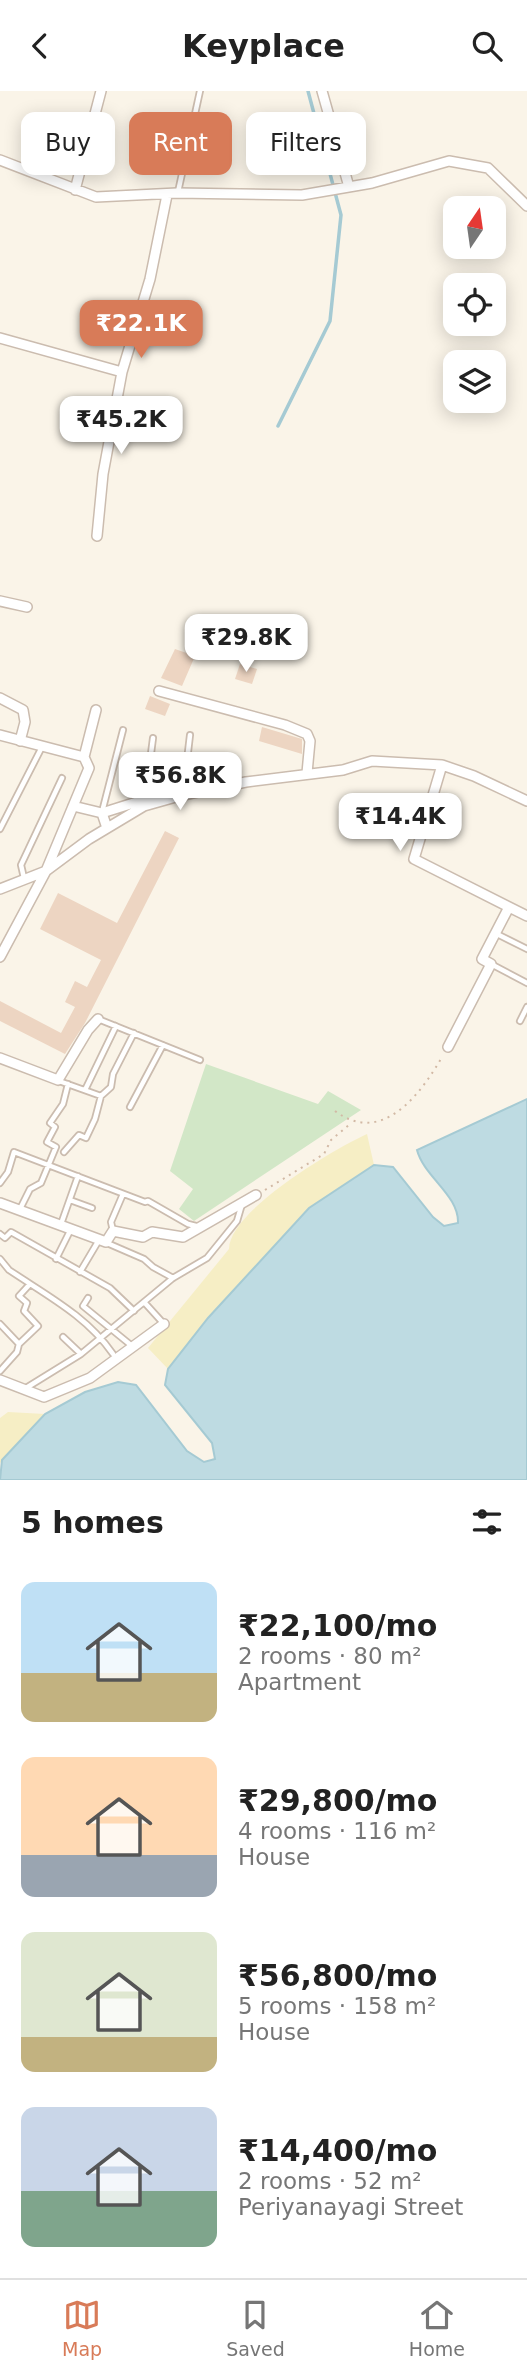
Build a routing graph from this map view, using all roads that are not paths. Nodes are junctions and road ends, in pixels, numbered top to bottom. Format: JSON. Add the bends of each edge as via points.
{"nodes":[{"id":1,"x":101,"y":91,"type":"edge"},
{"id":2,"x":200,"y":91,"type":"edge"},
{"id":3,"x":322,"y":91,"type":"edge"},
{"id":4,"x":0,"y":160,"type":"edge"},
{"id":5,"x":346,"y":188,"type":"junction"},
{"id":6,"x":75,"y":190,"type":"junction"},
{"id":7,"x":172,"y":194,"type":"junction"},
{"id":8,"x":527,"y":205,"type":"edge"},
{"id":9,"x":0,"y":338,"type":"edge"},
{"id":10,"x":122,"y":372,"type":"junction"},
{"id":11,"x":97,"y":536,"type":"dead end"},
{"id":12,"x":0,"y":601,"type":"edge"},
{"id":13,"x":27,"y":607,"type":"dead end"},
{"id":14,"x":159,"y":691,"type":"dead end"},
{"id":15,"x":0,"y":698,"type":"edge"},
{"id":16,"x":96,"y":710,"type":"dead end"},
{"id":17,"x":123,"y":730,"type":"dead end"},
{"id":18,"x":0,"y":735,"type":"edge"},
{"id":19,"x":190,"y":735,"type":"dead end"},
{"id":20,"x":153,"y":738,"type":"dead end"},
{"id":21,"x":20,"y":741,"type":"junction"},
{"id":22,"x":43,"y":745,"type":"junction"},
{"id":23,"x":84,"y":757,"type":"junction"},
{"id":24,"x":442,"y":765,"type":"junction"},
{"id":25,"x":307,"y":773,"type":"junction"},
{"id":26,"x":62,"y":778,"type":"dead end"},
{"id":27,"x":221,"y":780,"type":"dead end"},
{"id":28,"x":184,"y":791,"type":"junction"},
{"id":29,"x":527,"y":801,"type":"edge"},
{"id":30,"x":145,"y":802,"type":"junction"},
{"id":31,"x":73,"y":806,"type":"junction"},
{"id":32,"x":102,"y":813,"type":"junction"},
{"id":33,"x":107,"y":828,"type":"junction"},
{"id":34,"x":0,"y":829,"type":"edge"},
{"id":35,"x":46,"y":871,"type":"junction"},
{"id":36,"x":24,"y":879,"type":"junction"},
{"id":37,"x":1,"y":887,"type":"edge"},
{"id":38,"x":509,"y":907,"type":"junction"},
{"id":39,"x":527,"y":916,"type":"edge"},
{"id":40,"x":496,"y":933,"type":"junction"},
{"id":41,"x":527,"y":949,"type":"edge"},
{"id":42,"x":0,"y":957,"type":"edge"},
{"id":43,"x":491,"y":964,"type":"junction"},
{"id":44,"x":527,"y":983,"type":"edge"},
{"id":45,"x":527,"y":1007,"type":"edge"},
{"id":46,"x":98,"y":1019,"type":"joint"},
{"id":47,"x":520,"y":1021,"type":"dead end"},
{"id":48,"x":117,"y":1025,"type":"junction"},
{"id":49,"x":134,"y":1033,"type":"junction"},
{"id":50,"x":163,"y":1045,"type":"junction"},
{"id":51,"x":448,"y":1047,"type":"road end"},
{"id":52,"x":0,"y":1058,"type":"edge"},
{"id":53,"x":200,"y":1060,"type":"dead end"},
{"id":54,"x":58,"y":1080,"type":"junction"},
{"id":55,"x":68,"y":1084,"type":"junction"},
{"id":56,"x":85,"y":1090,"type":"junction"},
{"id":57,"x":101,"y":1096,"type":"junction"},
{"id":58,"x":130,"y":1107,"type":"dead end"},
{"id":59,"x":64,"y":1152,"type":"dead end"},
{"id":60,"x":49,"y":1165,"type":"junction"},
{"id":61,"x":78,"y":1176,"type":"junction"},
{"id":62,"x":0,"y":1183,"type":"edge"},
{"id":63,"x":123,"y":1194,"type":"junction"},
{"id":64,"x":256,"y":1195,"type":"road end"},
{"id":65,"x":70,"y":1199,"type":"junction"},
{"id":66,"x":0,"y":1203,"type":"edge"},
{"id":67,"x":243,"y":1203,"type":"junction"},
{"id":68,"x":92,"y":1208,"type":"dead end"},
{"id":69,"x":20,"y":1210,"type":"junction"},
{"id":70,"x":60,"y":1225,"type":"junction"},
{"id":71,"x":201,"y":1228,"type":"junction"},
{"id":72,"x":71,"y":1229,"type":"junction"},
{"id":73,"x":113,"y":1231,"type":"junction"},
{"id":74,"x":0,"y":1234,"type":"edge"},
{"id":75,"x":103,"y":1241,"type":"junction"},
{"id":76,"x":0,"y":1259,"type":"edge"},
{"id":77,"x":56,"y":1259,"type":"junction"},
{"id":78,"x":80,"y":1272,"type":"junction"},
{"id":79,"x":173,"y":1279,"type":"junction"},
{"id":80,"x":30,"y":1284,"type":"junction"},
{"id":81,"x":88,"y":1298,"type":"dead end"},
{"id":82,"x":145,"y":1302,"type":"junction"},
{"id":83,"x":134,"y":1311,"type":"junction"},
{"id":84,"x":0,"y":1324,"type":"edge"},
{"id":85,"x":163,"y":1324,"type":"joint"},
{"id":86,"x":111,"y":1330,"type":"junction"},
{"id":87,"x":63,"y":1336,"type":"dead end"},
{"id":88,"x":102,"y":1338,"type":"junction"},
{"id":89,"x":19,"y":1344,"type":"junction"},
{"id":90,"x":134,"y":1347,"type":"junction"},
{"id":91,"x":81,"y":1354,"type":"junction"},
{"id":92,"x":113,"y":1354,"type":"dead end"},
{"id":93,"x":0,"y":1371,"type":"edge"},
{"id":94,"x":0,"y":1380,"type":"edge"},
{"id":95,"x":22,"y":1391,"type":"junction"}],
"edges":[{"from":1,"to":6,"type":"street"},
{"from":2,"to":7,"type":"lane"},
{"from":3,"to":5,"type":"street"},
{"from":4,"to":6,"type":"street"},
{"from":5,"to":7,"type":"street","via":[[302,195]]},
{"from":5,"to":8,"type":"street","via":[[449,161],[488,168]]},
{"from":6,"to":7,"type":"street","via":[[96,197]]},
{"from":7,"to":10,"type":"street"},
{"from":9,"to":10,"type":"street"},
{"from":10,"to":11,"type":"street"},
{"from":12,"to":13,"type":"street"},
{"from":14,"to":25,"type":"street","via":[[307,734]]},
{"from":15,"to":21,"type":"street","via":[[23,710]]},
{"from":16,"to":23,"type":"street"},
{"from":17,"to":32,"type":"lane"},
{"from":18,"to":21,"type":"street"},
{"from":19,"to":28,"type":"lane"},
{"from":20,"to":30,"type":"lane"},
{"from":21,"to":22,"type":"street"},
{"from":22,"to":23,"type":"street"},
{"from":22,"to":34,"type":"lane"},
{"from":23,"to":31,"type":"street","via":[[89,768]]},
{"from":24,"to":25,"type":"street","via":[[372,761],[343,771]]},
{"from":24,"to":29,"type":"street"},
{"from":24,"to":38,"type":"street","via":[[414,859]]},
{"from":25,"to":28,"type":"street"},
{"from":26,"to":36,"type":"lane","via":[[22,865]]},
{"from":27,"to":28,"type":"street"},
{"from":28,"to":30,"type":"street"},
{"from":30,"to":32,"type":"street"},
{"from":30,"to":33,"type":"street"},
{"from":31,"to":32,"type":"street"},
{"from":31,"to":35,"type":"street"},
{"from":32,"to":33,"type":"street"},
{"from":33,"to":35,"type":"street"},
{"from":35,"to":36,"type":"street"},
{"from":35,"to":42,"type":"street"},
{"from":36,"to":37,"type":"street"},
{"from":38,"to":39,"type":"street"},
{"from":38,"to":40,"type":"street"},
{"from":40,"to":41,"type":"lane"},
{"from":40,"to":43,"type":"street","via":[[482,960]]},
{"from":43,"to":44,"type":"lane"},
{"from":43,"to":51,"type":"street"},
{"from":45,"to":47,"type":"lane"},
{"from":46,"to":48,"type":"lane"},
{"from":46,"to":54,"type":"street"},
{"from":48,"to":49,"type":"lane"},
{"from":48,"to":56,"type":"lane"},
{"from":49,"to":50,"type":"lane"},
{"from":49,"to":57,"type":"lane","via":[[111,1087]]},
{"from":50,"to":53,"type":"lane"},
{"from":50,"to":58,"type":"lane"},
{"from":52,"to":54,"type":"street"},
{"from":54,"to":55,"type":"lane"},
{"from":55,"to":56,"type":"lane"},
{"from":55,"to":60,"type":"lane","via":[[63,1104],[50,1123],[55,1127],[47,1142],[55,1147]]},
{"from":56,"to":57,"type":"lane"},
{"from":57,"to":59,"type":"lane","via":[[86,1138],[79,1135]]},
{"from":60,"to":61,"type":"lane"},
{"from":60,"to":62,"type":"lane","via":[[13,1152],[8,1173]]},
{"from":60,"to":69,"type":"lane"},
{"from":61,"to":63,"type":"lane"},
{"from":61,"to":65,"type":"lane"},
{"from":63,"to":71,"type":"lane","via":[[148,1201]]},
{"from":63,"to":73,"type":"lane","via":[[111,1222]]},
{"from":64,"to":67,"type":"street"},
{"from":65,"to":68,"type":"lane"},
{"from":65,"to":70,"type":"lane"},
{"from":66,"to":69,"type":"street"},
{"from":67,"to":71,"type":"street"},
{"from":67,"to":79,"type":"lane","via":[[236,1221],[207,1258]]},
{"from":69,"to":70,"type":"street"},
{"from":70,"to":72,"type":"street"},
{"from":71,"to":73,"type":"street","via":[[183,1237]]},
{"from":72,"to":75,"type":"street"},
{"from":72,"to":77,"type":"lane"},
{"from":73,"to":75,"type":"street"},
{"from":74,"to":77,"type":"lane","via":[[5,1238],[11,1232]]},
{"from":75,"to":78,"type":"lane"},
{"from":75,"to":79,"type":"lane","via":[[144,1259]]},
{"from":76,"to":80,"type":"lane"},
{"from":77,"to":78,"type":"lane"},
{"from":78,"to":83,"type":"lane","via":[[110,1288]]},
{"from":79,"to":82,"type":"lane"},
{"from":80,"to":88,"type":"lane","via":[[83,1319]]},
{"from":80,"to":89,"type":"lane","via":[[19,1296],[27,1303],[24,1311],[38,1326]]},
{"from":81,"to":86,"type":"lane","via":[[83,1306]]},
{"from":82,"to":83,"type":"lane"},
{"from":82,"to":85,"type":"lane"},
{"from":83,"to":86,"type":"lane"},
{"from":84,"to":89,"type":"lane"},
{"from":85,"to":90,"type":"street"},
{"from":86,"to":88,"type":"lane"},
{"from":86,"to":90,"type":"lane"},
{"from":87,"to":91,"type":"lane"},
{"from":88,"to":91,"type":"lane"},
{"from":88,"to":92,"type":"lane"},
{"from":89,"to":93,"type":"lane"},
{"from":90,"to":95,"type":"street","via":[[90,1378],[44,1397]]},
{"from":91,"to":95,"type":"lane"},
{"from":94,"to":95,"type":"street"}]}
